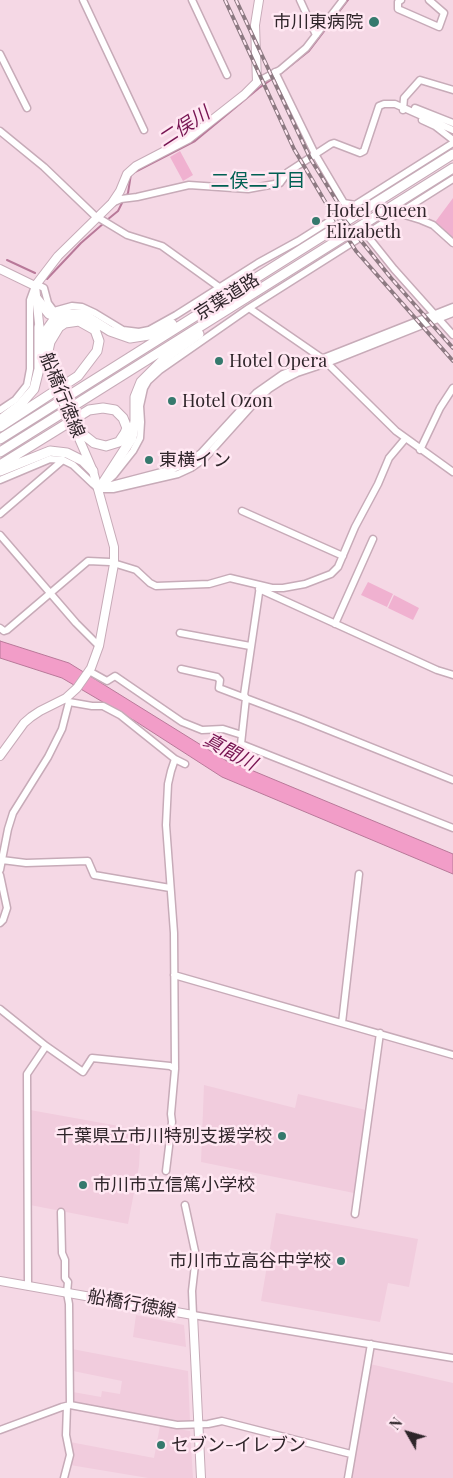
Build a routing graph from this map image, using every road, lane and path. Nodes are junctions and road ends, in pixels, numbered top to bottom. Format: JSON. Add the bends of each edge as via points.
{"nodes":[{"id":1,"x":82,"y":0,"type":"edge"},
{"id":2,"x":192,"y":0,"type":"edge"},
{"id":3,"x":259,"y":0,"type":"edge"},
{"id":4,"x":300,"y":0,"type":"edge"},
{"id":5,"x":343,"y":0,"type":"edge"},
{"id":6,"x":402,"y":0,"type":"edge"},
{"id":7,"x":429,"y":0,"type":"edge"},
{"id":8,"x":316,"y":35,"type":"junction"},
{"id":9,"x":0,"y":54,"type":"edge"},
{"id":10,"x":275,"y":72,"type":"junction"},
{"id":11,"x":227,"y":75,"type":"dead end"},
{"id":12,"x":257,"y":82,"type":"junction"},
{"id":13,"x":453,"y":90,"type":"edge"},
{"id":14,"x":402,"y":107,"type":"junction"},
{"id":15,"x":27,"y":108,"type":"dead end"},
{"id":16,"x":453,"y":123,"type":"edge"},
{"id":17,"x":144,"y":130,"type":"dead end"},
{"id":18,"x":453,"y":130,"type":"edge"},
{"id":19,"x":0,"y":131,"type":"edge"},
{"id":20,"x":453,"y":142,"type":"edge"},
{"id":21,"x":315,"y":154,"type":"junction"},
{"id":22,"x":453,"y":154,"type":"edge"},
{"id":23,"x":453,"y":168,"type":"edge"},
{"id":24,"x":453,"y":179,"type":"edge"},
{"id":25,"x":112,"y":203,"type":"junction"},
{"id":26,"x":355,"y":205,"type":"junction"},
{"id":27,"x":398,"y":213,"type":"junction"},
{"id":28,"x":103,"y":220,"type":"junction"},
{"id":29,"x":366,"y":234,"type":"junction"},
{"id":30,"x":453,"y":243,"type":"edge"},
{"id":31,"x":0,"y":269,"type":"edge"},
{"id":32,"x":35,"y":286,"type":"junction"},
{"id":33,"x":220,"y":287,"type":"junction"},
{"id":34,"x":225,"y":298,"type":"junction"},
{"id":35,"x":37,"y":299,"type":"junction"},
{"id":36,"x":453,"y":307,"type":"edge"},
{"id":37,"x":230,"y":308,"type":"junction"},
{"id":38,"x":249,"y":308,"type":"junction"},
{"id":39,"x":453,"y":313,"type":"edge"},
{"id":40,"x":60,"y":316,"type":"junction"},
{"id":41,"x":437,"y":317,"type":"junction"},
{"id":42,"x":39,"y":327,"type":"junction"},
{"id":43,"x":453,"y":335,"type":"edge"},
{"id":44,"x":44,"y":353,"type":"junction"},
{"id":45,"x":325,"y":361,"type":"junction"},
{"id":46,"x":50,"y":370,"type":"junction"},
{"id":47,"x":453,"y":388,"type":"edge"},
{"id":48,"x":0,"y":410,"type":"edge"},
{"id":49,"x":0,"y":420,"type":"edge"},
{"id":50,"x":73,"y":425,"type":"junction"},
{"id":51,"x":0,"y":428,"type":"edge"},
{"id":52,"x":0,"y":439,"type":"edge"},
{"id":53,"x":405,"y":439,"type":"junction"},
{"id":54,"x":420,"y":450,"type":"junction"},
{"id":55,"x":0,"y":452,"type":"edge"},
{"id":56,"x":63,"y":460,"type":"junction"},
{"id":57,"x":0,"y":465,"type":"edge"},
{"id":58,"x":0,"y":471,"type":"edge"},
{"id":59,"x":94,"y":471,"type":"junction"},
{"id":60,"x":453,"y":472,"type":"edge"},
{"id":61,"x":0,"y":480,"type":"edge"},
{"id":62,"x":99,"y":489,"type":"junction"},
{"id":63,"x":242,"y":511,"type":"dead end"},
{"id":64,"x":0,"y":514,"type":"edge"},
{"id":65,"x":0,"y":535,"type":"edge"},
{"id":66,"x":373,"y":539,"type":"dead end"},
{"id":67,"x":344,"y":556,"type":"junction"},
{"id":68,"x":114,"y":564,"type":"junction"},
{"id":69,"x":259,"y":587,"type":"junction"},
{"id":70,"x":51,"y":594,"type":"junction"},
{"id":71,"x":335,"y":624,"type":"junction"},
{"id":72,"x":0,"y":628,"type":"edge"},
{"id":73,"x":180,"y":633,"type":"dead end"},
{"id":74,"x":99,"y":646,"type":"junction"},
{"id":75,"x":250,"y":646,"type":"junction"},
{"id":76,"x":181,"y":669,"type":"dead end"},
{"id":77,"x":89,"y":672,"type":"junction"},
{"id":78,"x":453,"y":675,"type":"edge"},
{"id":79,"x":246,"y":698,"type":"junction"},
{"id":80,"x":68,"y":700,"type":"junction"},
{"id":81,"x":242,"y":736,"type":"junction"},
{"id":82,"x":0,"y":756,"type":"edge"},
{"id":83,"x":176,"y":759,"type":"junction"},
{"id":84,"x":185,"y":764,"type":"dead end"},
{"id":85,"x":453,"y":780,"type":"edge"},
{"id":86,"x":453,"y":828,"type":"edge"},
{"id":87,"x":2,"y":860,"type":"junction"},
{"id":88,"x":0,"y":870,"type":"edge"},
{"id":89,"x":359,"y":874,"type":"dead end"},
{"id":90,"x":0,"y":875,"type":"edge"},
{"id":91,"x":170,"y":888,"type":"junction"},
{"id":92,"x":0,"y":923,"type":"edge"},
{"id":93,"x":174,"y":975,"type":"junction"},
{"id":94,"x":0,"y":1009,"type":"edge"},
{"id":95,"x":342,"y":1023,"type":"junction"},
{"id":96,"x":380,"y":1033,"type":"junction"},
{"id":97,"x":46,"y":1046,"type":"junction"},
{"id":98,"x":453,"y":1055,"type":"edge"},
{"id":99,"x":175,"y":1069,"type":"junction"},
{"id":100,"x":166,"y":1171,"type":"dead end"},
{"id":101,"x":185,"y":1205,"type":"dead end"},
{"id":102,"x":61,"y":1212,"type":"dead end"},
{"id":103,"x":355,"y":1214,"type":"dead end"},
{"id":104,"x":0,"y":1282,"type":"edge"},
{"id":105,"x":28,"y":1286,"type":"junction"},
{"id":106,"x":67,"y":1293,"type":"junction"},
{"id":107,"x":192,"y":1315,"type":"junction"},
{"id":108,"x":371,"y":1344,"type":"junction"},
{"id":109,"x":453,"y":1358,"type":"edge"},
{"id":110,"x":68,"y":1406,"type":"junction"},
{"id":111,"x":198,"y":1425,"type":"junction"},
{"id":112,"x":0,"y":1430,"type":"edge"},
{"id":113,"x":351,"y":1454,"type":"junction"},
{"id":114,"x":64,"y":1478,"type":"edge"},
{"id":115,"x":201,"y":1478,"type":"edge"},
{"id":116,"x":348,"y":1478,"type":"edge"}],
"edges":[{"from":1,"to":17,"type":"street"},
{"from":2,"to":11,"type":"street"},
{"from":3,"to":12,"type":"main road","via":[[255,26]]},
{"from":4,"to":8,"type":"street"},
{"from":5,"to":8,"type":"street"},
{"from":6,"to":7,"type":"street","via":[[398,2],[398,9],[439,27],[444,13]]},
{"from":8,"to":10,"type":"street","via":[[306,48]]},
{"from":9,"to":15,"type":"street"},
{"from":10,"to":12,"type":"street"},
{"from":10,"to":21,"type":"street"},
{"from":12,"to":25,"type":"main road","via":[[244,96],[188,139],[131,170],[124,177]]},
{"from":13,"to":14,"type":"street","via":[[420,80],[404,98]]},
{"from":14,"to":16,"type":"street","via":[[407,105]]},
{"from":14,"to":18,"type":"street"},
{"from":14,"to":20,"type":"street","via":[[403,111],[435,126]]},
{"from":14,"to":21,"type":"street","via":[[391,103],[379,106],[364,151],[360,153],[334,143]]},
{"from":19,"to":28,"type":"street"},
{"from":20,"to":26,"type":"street"},
{"from":21,"to":25,"type":"street","via":[[288,172],[280,183],[248,189],[189,185]]},
{"from":21,"to":26,"type":"street","via":[[344,203]]},
{"from":22,"to":34,"type":"highway","name":"京葉道路"},
{"from":23,"to":37,"type":"highway","name":"京葉道路"},
{"from":24,"to":27,"type":"street"},
{"from":25,"to":28,"type":"main road"},
{"from":26,"to":33,"type":"street"},
{"from":27,"to":29,"type":"street"},
{"from":27,"to":30,"type":"street","via":[[433,225]]},
{"from":28,"to":32,"type":"main road","via":[[58,256]]},
{"from":28,"to":33,"type":"street","via":[[135,238],[162,246]]},
{"from":29,"to":38,"type":"street"},
{"from":29,"to":41,"type":"street"},
{"from":31,"to":32,"type":"main road"},
{"from":32,"to":33,"type":"street","via":[[44,288],[54,311],[82,307],[131,332],[149,330],[161,324]]},
{"from":32,"to":35,"type":"main road","name":"船橋行徳線"},
{"from":32,"to":48,"type":"street","via":[[30,300],[27,386]]},
{"from":34,"to":40,"type":"highway","via":[[193,310],[164,330],[130,338],[110,331],[83,314]]},
{"from":34,"to":52,"type":"highway","name":"京葉道路"},
{"from":35,"to":40,"type":"highway","via":[[49,314]]},
{"from":35,"to":42,"type":"main road","name":"船橋行徳線"},
{"from":36,"to":41,"type":"street"},
{"from":37,"to":55,"type":"highway","name":"京葉道路"},
{"from":37,"to":62,"type":"highway","via":[[165,358],[141,382],[135,397],[132,438]]},
{"from":38,"to":45,"type":"street"},
{"from":38,"to":62,"type":"street","via":[[148,381],[140,406],[140,438],[114,475]]},
{"from":39,"to":41,"type":"street"},
{"from":40,"to":44,"type":"highway","via":[[48,328]]},
{"from":41,"to":43,"type":"street"},
{"from":41,"to":45,"type":"street"},
{"from":42,"to":44,"type":"main road","name":"船橋行徳線"},
{"from":42,"to":49,"type":"highway","via":[[39,369],[34,389]]},
{"from":44,"to":46,"type":"main road","name":"船橋行徳線"},
{"from":45,"to":53,"type":"street"},
{"from":45,"to":62,"type":"street","via":[[269,389],[204,459],[191,468],[147,482]]},
{"from":46,"to":50,"type":"main road","name":"船橋行徳線","bridge":true},
{"from":46,"to":51,"type":"highway","via":[[48,351],[59,327],[65,322],[79,321],[95,330],[98,351],[78,376]]},
{"from":47,"to":54,"type":"street"},
{"from":50,"to":57,"type":"highway","via":[[94,443],[106,446],[119,442],[127,428],[115,410],[89,410]]},
{"from":50,"to":59,"type":"main road","name":"船橋行徳線"},
{"from":53,"to":54,"type":"street"},
{"from":53,"to":67,"type":"street","via":[[390,458]]},
{"from":54,"to":60,"type":"street"},
{"from":56,"to":61,"type":"street","via":[[50,459]]},
{"from":56,"to":62,"type":"street","via":[[74,465]]},
{"from":56,"to":64,"type":"street"},
{"from":58,"to":59,"type":"highway","via":[[41,453],[60,451],[74,456]]},
{"from":59,"to":62,"type":"main road","name":"船橋行徳線"},
{"from":62,"to":68,"type":"main road","name":"船橋行徳線","via":[[113,538]]},
{"from":63,"to":67,"type":"street"},
{"from":65,"to":70,"type":"street"},
{"from":66,"to":71,"type":"street"},
{"from":67,"to":69,"type":"street","via":[[332,574],[322,578],[283,588]]},
{"from":68,"to":69,"type":"street","via":[[136,570],[156,586],[209,584],[230,578]]},
{"from":68,"to":70,"type":"street","via":[[88,561]]},
{"from":68,"to":74,"type":"main road","name":"船橋行徳線"},
{"from":69,"to":71,"type":"street"},
{"from":69,"to":75,"type":"street"},
{"from":70,"to":72,"type":"street","via":[[6,630]]},
{"from":70,"to":74,"type":"street"},
{"from":71,"to":78,"type":"street"},
{"from":73,"to":75,"type":"street"},
{"from":74,"to":77,"type":"main road","name":"船橋行徳線"},
{"from":75,"to":79,"type":"street"},
{"from":76,"to":79,"type":"street","via":[[217,678],[220,680],[219,688]]},
{"from":77,"to":80,"type":"main road","name":"船橋行徳線"},
{"from":77,"to":81,"type":"street","via":[[107,681],[115,676],[182,722],[202,730],[223,729]]},
{"from":79,"to":81,"type":"street"},
{"from":79,"to":85,"type":"street"},
{"from":80,"to":82,"type":"main road","name":"船橋行徳線","via":[[31,717]]},
{"from":80,"to":83,"type":"street","via":[[103,706],[120,715]]},
{"from":80,"to":87,"type":"street","via":[[62,729],[13,813]]},
{"from":81,"to":86,"type":"street","via":[[241,744]]},
{"from":83,"to":84,"type":"street"},
{"from":83,"to":91,"type":"street","via":[[167,803]]},
{"from":87,"to":88,"type":"street"},
{"from":87,"to":91,"type":"street","via":[[26,863],[88,860],[94,875]]},
{"from":89,"to":95,"type":"street"},
{"from":90,"to":92,"type":"street","via":[[7,908]]},
{"from":91,"to":93,"type":"street"},
{"from":93,"to":95,"type":"street"},
{"from":93,"to":99,"type":"street"},
{"from":94,"to":97,"type":"street"},
{"from":95,"to":96,"type":"street"},
{"from":96,"to":98,"type":"street"},
{"from":96,"to":103,"type":"street"},
{"from":97,"to":99,"type":"street","via":[[83,1072],[92,1058]]},
{"from":97,"to":105,"type":"street","via":[[27,1074]]},
{"from":99,"to":100,"type":"street"},
{"from":101,"to":107,"type":"street","via":[[196,1256]]},
{"from":102,"to":106,"type":"street"},
{"from":104,"to":105,"type":"main road","name":"船橋行徳線"},
{"from":105,"to":106,"type":"main road","name":"船橋行徳線"},
{"from":106,"to":107,"type":"main road","name":"船橋行徳線"},
{"from":106,"to":110,"type":"street","via":[[70,1314]]},
{"from":107,"to":108,"type":"street"},
{"from":107,"to":111,"type":"main road","name":"船橋行徳線"},
{"from":108,"to":109,"type":"street"},
{"from":108,"to":113,"type":"street"},
{"from":110,"to":111,"type":"street","via":[[162,1423]]},
{"from":110,"to":112,"type":"street"},
{"from":110,"to":114,"type":"street","via":[[66,1435],[70,1455]]},
{"from":111,"to":113,"type":"street","via":[[222,1421]]},
{"from":111,"to":115,"type":"main road","name":"船橋行徳線"},
{"from":113,"to":116,"type":"street"}]}
